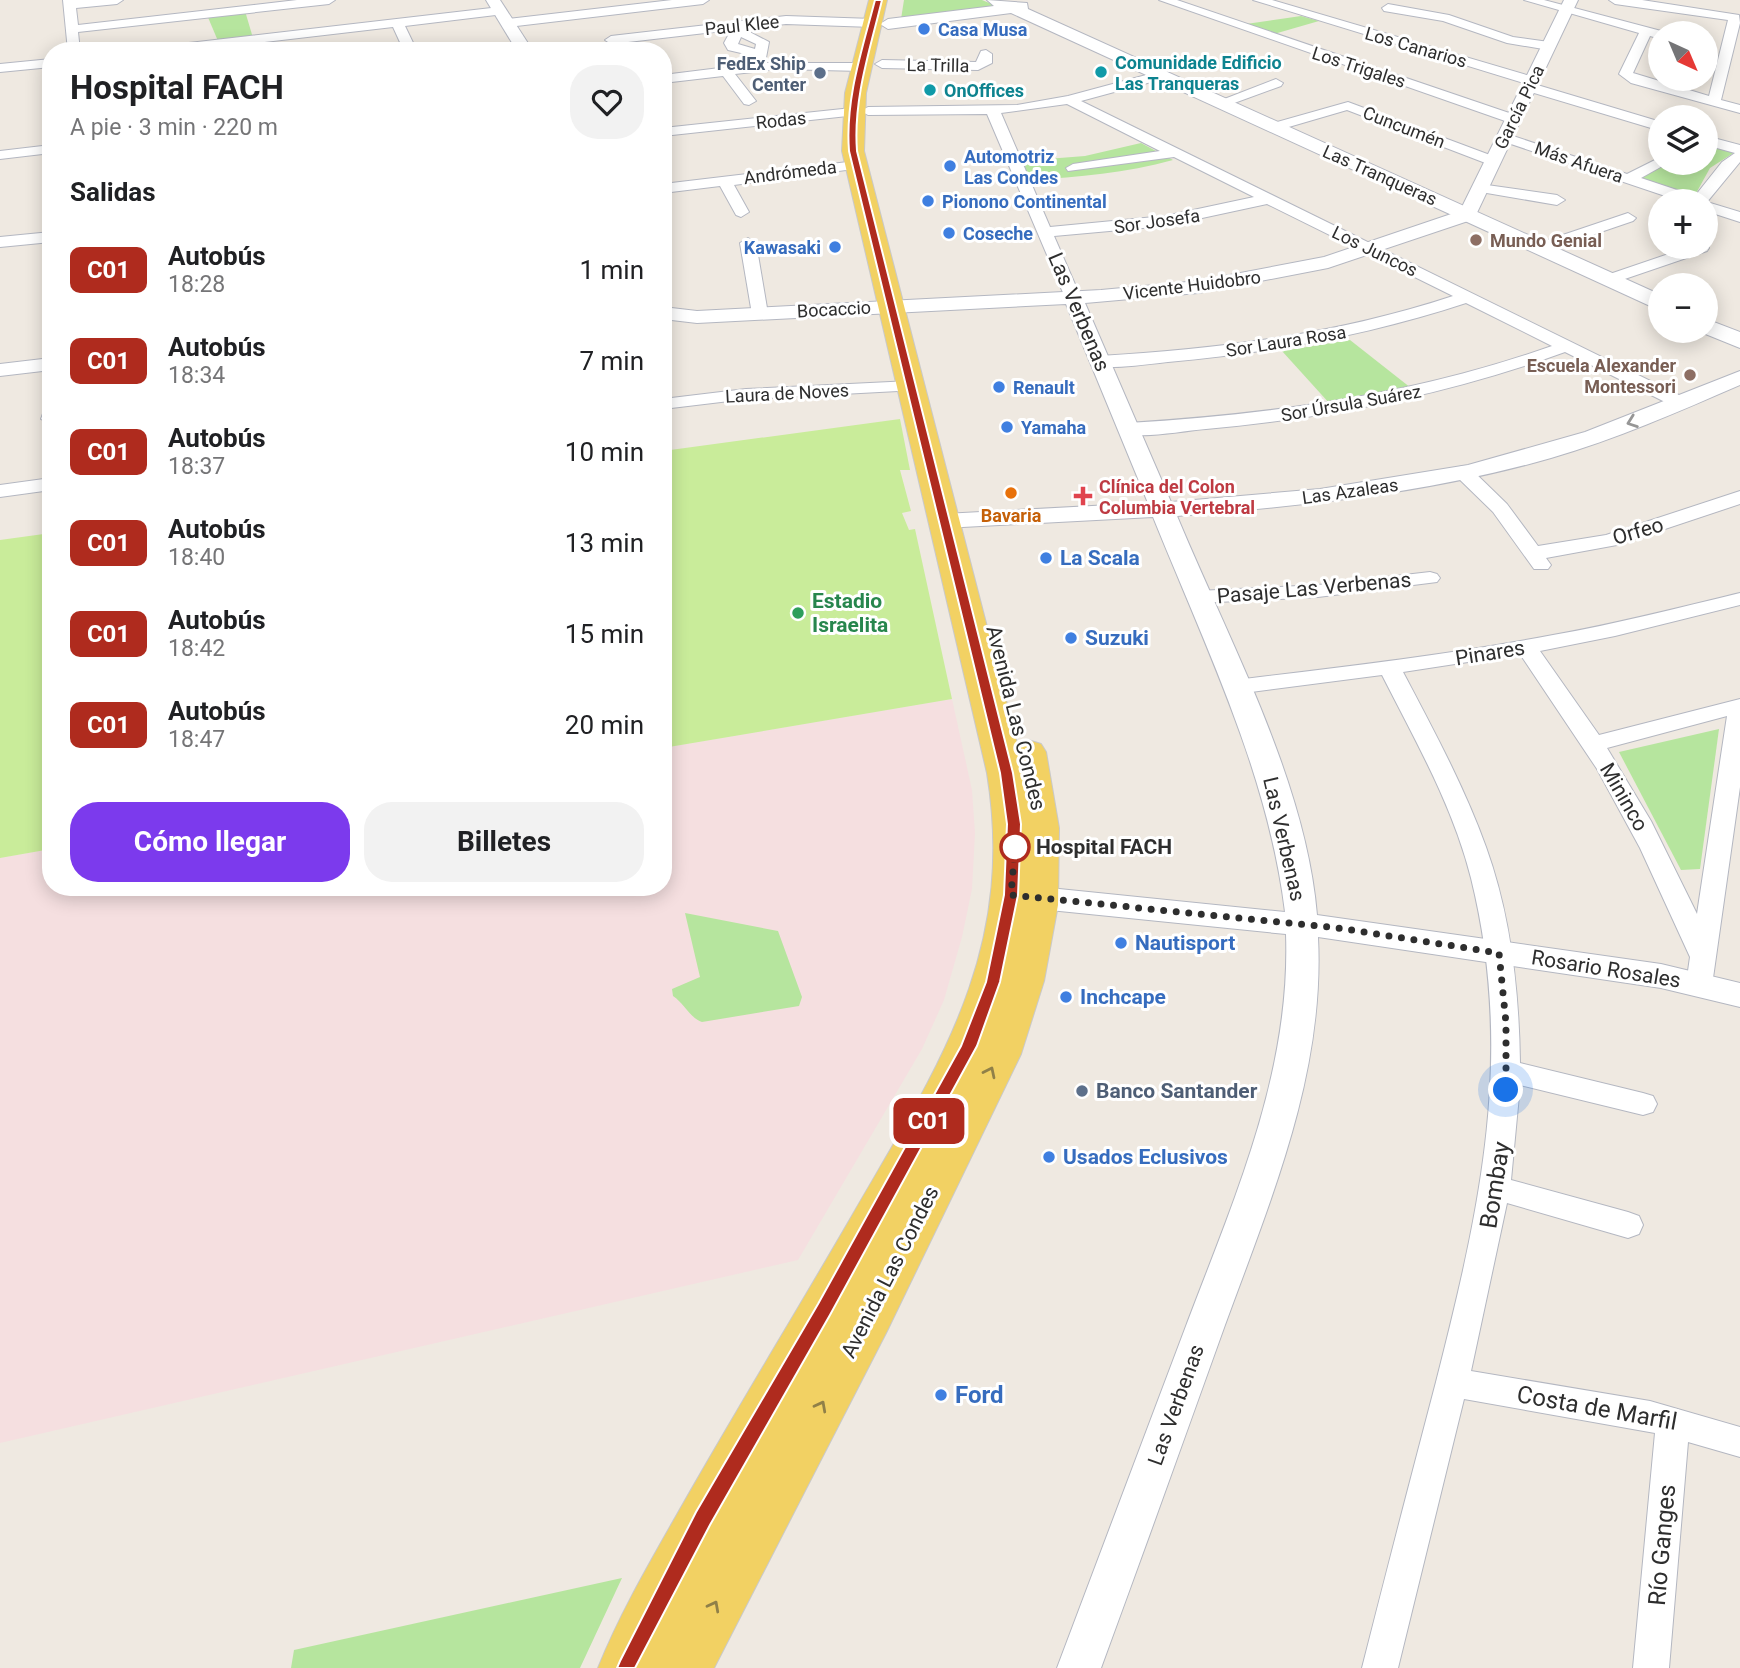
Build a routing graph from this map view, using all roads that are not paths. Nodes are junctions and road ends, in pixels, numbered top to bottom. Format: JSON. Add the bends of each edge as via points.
{"nodes":[{"id":1,"x":117,"y":0,"type":"edge"},
{"id":2,"x":329,"y":0,"type":"edge"},
{"id":3,"x":602,"y":0,"type":"edge"},
{"id":4,"x":878,"y":0,"type":"edge"},
{"id":5,"x":892,"y":0,"type":"edge"},
{"id":6,"x":995,"y":0,"type":"edge"},
{"id":7,"x":1165,"y":0,"type":"edge"},
{"id":8,"x":1259,"y":0,"type":"edge"},
{"id":9,"x":1530,"y":0,"type":"edge"},
{"id":10,"x":1615,"y":0,"type":"edge"},
{"id":11,"x":709,"y":1,"type":"edge"},
{"id":12,"x":1041,"y":2,"type":"dead end"},
{"id":13,"x":69,"y":3,"type":"edge"},
{"id":14,"x":1569,"y":5,"type":"edge"},
{"id":15,"x":1013,"y":8,"type":"junction"},
{"id":16,"x":1388,"y":8,"type":"dead end"},
{"id":17,"x":500,"y":11,"type":"edge"},
{"id":18,"x":611,"y":11,"type":"junction"},
{"id":19,"x":1301,"y":13,"type":"junction"},
{"id":20,"x":400,"y":18,"type":"junction"},
{"id":21,"x":880,"y":23,"type":"junction"},
{"id":22,"x":1236,"y":23,"type":"junction"},
{"id":23,"x":257,"y":24,"type":"junction"},
{"id":24,"x":733,"y":24,"type":"junction"},
{"id":25,"x":72,"y":29,"type":"junction"},
{"id":26,"x":1646,"y":31,"type":"joint"},
{"id":27,"x":606,"y":32,"type":"edge"},
{"id":28,"x":1736,"y":32,"type":"edge"},
{"id":29,"x":73,"y":42,"type":"edge"},
{"id":30,"x":237,"y":42,"type":"edge"},
{"id":31,"x":408,"y":42,"type":"edge"},
{"id":32,"x":519,"y":42,"type":"edge"},
{"id":33,"x":1549,"y":46,"type":"junction"},
{"id":34,"x":1721,"y":52,"type":"junction"},
{"id":35,"x":986,"y":54,"type":"dead end"},
{"id":36,"x":1740,"y":57,"type":"edge"},
{"id":37,"x":759,"y":60,"type":"junction"},
{"id":38,"x":42,"y":63,"type":"edge"},
{"id":39,"x":872,"y":65,"type":"junction"},
{"id":40,"x":0,"y":68,"type":"edge"},
{"id":41,"x":726,"y":71,"type":"junction"},
{"id":42,"x":1161,"y":75,"type":"junction"},
{"id":43,"x":672,"y":78,"type":"edge"},
{"id":44,"x":1276,"y":83,"type":"dead end"},
{"id":45,"x":1530,"y":84,"type":"junction"},
{"id":46,"x":1069,"y":100,"type":"junction"},
{"id":47,"x":749,"y":101,"type":"dead end"},
{"id":48,"x":1714,"y":102,"type":"junction"},
{"id":49,"x":1221,"y":103,"type":"junction"},
{"id":50,"x":1740,"y":109,"type":"edge"},
{"id":51,"x":993,"y":111,"type":"junction"},
{"id":52,"x":860,"y":112,"type":"junction"},
{"id":53,"x":1513,"y":119,"type":"junction"},
{"id":54,"x":1648,"y":123,"type":"edge"},
{"id":55,"x":1275,"y":127,"type":"junction"},
{"id":56,"x":672,"y":132,"type":"edge"},
{"id":57,"x":1504,"y":137,"type":"junction"},
{"id":58,"x":1718,"y":145,"type":"edge"},
{"id":59,"x":42,"y":150,"type":"edge"},
{"id":60,"x":1175,"y":153,"type":"junction"},
{"id":61,"x":1740,"y":153,"type":"edge"},
{"id":62,"x":0,"y":155,"type":"edge"},
{"id":63,"x":1493,"y":161,"type":"junction"},
{"id":64,"x":856,"y":165,"type":"junction"},
{"id":65,"x":1073,"y":168,"type":"dead end"},
{"id":66,"x":1648,"y":168,"type":"edge"},
{"id":67,"x":1628,"y":179,"type":"junction"},
{"id":68,"x":724,"y":180,"type":"junction"},
{"id":69,"x":672,"y":188,"type":"edge"},
{"id":70,"x":1480,"y":188,"type":"junction"},
{"id":71,"x":1658,"y":189,"type":"edge"},
{"id":72,"x":1710,"y":189,"type":"edge"},
{"id":73,"x":1268,"y":199,"type":"junction"},
{"id":74,"x":1557,"y":200,"type":"dead end"},
{"id":75,"x":1718,"y":209,"type":"edge"},
{"id":76,"x":741,"y":212,"type":"dead end"},
{"id":77,"x":1467,"y":215,"type":"junction"},
{"id":78,"x":1740,"y":217,"type":"edge"},
{"id":79,"x":1628,"y":218,"type":"dead end"},
{"id":80,"x":1045,"y":232,"type":"junction"},
{"id":81,"x":42,"y":238,"type":"edge"},
{"id":82,"x":0,"y":242,"type":"edge"},
{"id":83,"x":748,"y":243,"type":"dead end"},
{"id":84,"x":1539,"y":248,"type":"junction"},
{"id":85,"x":1370,"y":249,"type":"junction"},
{"id":86,"x":1667,"y":259,"type":"edge"},
{"id":87,"x":1607,"y":279,"type":"junction"},
{"id":88,"x":1073,"y":298,"type":"junction"},
{"id":89,"x":1468,"y":298,"type":"junction"},
{"id":90,"x":1648,"y":298,"type":"edge"},
{"id":91,"x":900,"y":306,"type":"junction"},
{"id":92,"x":672,"y":314,"type":"edge"},
{"id":93,"x":760,"y":314,"type":"junction"},
{"id":94,"x":1718,"y":331,"type":"edge"},
{"id":95,"x":1740,"y":341,"type":"edge"},
{"id":96,"x":1567,"y":346,"type":"junction"},
{"id":97,"x":1100,"y":360,"type":"junction"},
{"id":98,"x":42,"y":365,"type":"edge"},
{"id":99,"x":0,"y":370,"type":"edge"},
{"id":100,"x":1740,"y":377,"type":"edge"},
{"id":101,"x":911,"y":386,"type":"junction"},
{"id":102,"x":1681,"y":402,"type":"junction"},
{"id":103,"x":672,"y":403,"type":"edge"},
{"id":104,"x":1128,"y":429,"type":"junction"},
{"id":105,"x":1463,"y":472,"type":"junction"},
{"id":106,"x":42,"y":485,"type":"edge"},
{"id":107,"x":0,"y":491,"type":"edge"},
{"id":108,"x":1740,"y":498,"type":"edge"},
{"id":109,"x":1161,"y":509,"type":"junction"},
{"id":110,"x":955,"y":521,"type":"junction"},
{"id":111,"x":1430,"y":578,"type":"dead end"},
{"id":112,"x":1198,"y":597,"type":"junction"},
{"id":113,"x":1740,"y":599,"type":"edge"},
{"id":114,"x":1526,"y":647,"type":"junction"},
{"id":115,"x":1390,"y":668,"type":"junction"},
{"id":116,"x":1236,"y":687,"type":"junction"},
{"id":117,"x":1740,"y":706,"type":"edge"},
{"id":118,"x":1594,"y":744,"type":"junction"},
{"id":119,"x":1025,"y":896,"type":"junction"},
{"id":120,"x":1302,"y":924,"type":"junction"},
{"id":121,"x":1499,"y":953,"type":"junction"},
{"id":122,"x":1701,"y":971,"type":"junction"},
{"id":123,"x":1740,"y":995,"type":"edge"},
{"id":124,"x":1507,"y":1071,"type":"junction"},
{"id":125,"x":1643,"y":1104,"type":"dead end"},
{"id":126,"x":1497,"y":1188,"type":"junction"},
{"id":127,"x":1628,"y":1225,"type":"dead end"},
{"id":128,"x":1452,"y":1382,"type":"junction"},
{"id":129,"x":1673,"y":1421,"type":"junction"},
{"id":130,"x":1740,"y":1442,"type":"edge"},
{"id":131,"x":627,"y":1668,"type":"edge"},
{"id":132,"x":684,"y":1668,"type":"edge"},
{"id":133,"x":1079,"y":1668,"type":"edge"},
{"id":134,"x":1380,"y":1668,"type":"edge"},
{"id":135,"x":1651,"y":1668,"type":"edge"}],
"edges":[{"from":1,"to":13,"type":"street"},
{"from":2,"to":23,"type":"street"},
{"from":3,"to":18,"type":"street"},
{"from":4,"to":21,"type":"main road","name":"Avenida Las Condes"},
{"from":5,"to":21,"type":"main road","name":"Avenida Las Condes"},
{"from":6,"to":15,"type":"main road","name":"Las Tranqueras"},
{"from":7,"to":22,"type":"street","name":"Los Trigales"},
{"from":8,"to":19,"type":"street","name":"Los Canarios"},
{"from":9,"to":14,"type":"street"},
{"from":10,"to":28,"type":"street","via":[[1732,16]]},
{"from":11,"to":18,"type":"street"},
{"from":12,"to":15,"type":"main road"},
{"from":13,"to":25,"type":"street"},
{"from":14,"to":26,"type":"street"},
{"from":14,"to":33,"type":"street","name":"García Pica"},
{"from":15,"to":21,"type":"main road"},
{"from":15,"to":42,"type":"main road","name":"Las Tranqueras"},
{"from":16,"to":33,"type":"street"},
{"from":17,"to":20,"type":"street"},
{"from":17,"to":27,"type":"street"},
{"from":17,"to":32,"type":"street"},
{"from":18,"to":27,"type":"street"},
{"from":19,"to":22,"type":"street","name":"Los Canarios"},
{"from":19,"to":45,"type":"street","name":"Los Canarios"},
{"from":20,"to":23,"type":"street","via":[[317,37]]},
{"from":20,"to":31,"type":"street"},
{"from":21,"to":24,"type":"street","name":"Paul Klee","via":[[786,20]]},
{"from":21,"to":39,"type":"main road","name":"Avenida Las Condes"},
{"from":22,"to":53,"type":"street","name":"Los Trigales"},
{"from":23,"to":25,"type":"street"},
{"from":23,"to":30,"type":"street"},
{"from":24,"to":27,"type":"street","name":"Paul Klee"},
{"from":24,"to":37,"type":"street","via":[[730,43]]},
{"from":25,"to":29,"type":"street"},
{"from":26,"to":48,"type":"street","via":[[1626,74]]},
{"from":28,"to":34,"type":"street"},
{"from":33,"to":45,"type":"street","name":"García Pica"},
{"from":34,"to":36,"type":"street"},
{"from":34,"to":48,"type":"street"},
{"from":35,"to":39,"type":"street","name":"La Trilla","via":[[985,63],[978,66]]},
{"from":37,"to":39,"type":"street","via":[[779,65]]},
{"from":37,"to":41,"type":"street"},
{"from":38,"to":40,"type":"street"},
{"from":39,"to":52,"type":"main road","name":"Avenida Las Condes"},
{"from":41,"to":43,"type":"street"},
{"from":41,"to":47,"type":"street"},
{"from":42,"to":46,"type":"street","name":"Rodas"},
{"from":42,"to":49,"type":"main road","name":"Las Tranqueras"},
{"from":44,"to":49,"type":"street"},
{"from":45,"to":53,"type":"street","name":"García Pica"},
{"from":45,"to":54,"type":"street","name":"Los Canarios"},
{"from":46,"to":51,"type":"street","name":"Rodas"},
{"from":46,"to":60,"type":"street","name":"Los Juncos"},
{"from":48,"to":50,"type":"street"},
{"from":49,"to":55,"type":"main road","name":"Las Tranqueras"},
{"from":51,"to":52,"type":"street","name":"Rodas"},
{"from":51,"to":80,"type":"street","name":"Las Verbenas"},
{"from":52,"to":56,"type":"street","name":"Rodas","via":[[712,132]]},
{"from":52,"to":64,"type":"main road","name":"Avenida Las Condes"},
{"from":52,"to":91,"type":"main road","name":"Avenida Las Condes"},
{"from":53,"to":57,"type":"street","name":"García Pica"},
{"from":55,"to":63,"type":"street","name":"Cuncumén","via":[[1348,106]]},
{"from":55,"to":77,"type":"main road","name":"Las Tranqueras"},
{"from":57,"to":63,"type":"street","name":"García Pica"},
{"from":57,"to":67,"type":"street","name":"Más Afuera"},
{"from":58,"to":61,"type":"street"},
{"from":59,"to":62,"type":"street"},
{"from":60,"to":65,"type":"street"},
{"from":60,"to":73,"type":"street","name":"Los Juncos"},
{"from":61,"to":72,"type":"street","via":[[1723,167]]},
{"from":63,"to":70,"type":"street","name":"García Pica"},
{"from":64,"to":68,"type":"street","name":"Andrómeda"},
{"from":64,"to":91,"type":"main road","name":"Avenida Las Condes"},
{"from":66,"to":67,"type":"street"},
{"from":67,"to":71,"type":"street","name":"Más Afuera"},
{"from":68,"to":69,"type":"street","name":"Andrómeda"},
{"from":68,"to":76,"type":"street","name":"Andrómeda"},
{"from":70,"to":74,"type":"street"},
{"from":70,"to":77,"type":"street","name":"García Pica"},
{"from":73,"to":80,"type":"street","name":"Sor Josefa","via":[[1174,220]]},
{"from":73,"to":85,"type":"street","name":"Los Juncos"},
{"from":75,"to":78,"type":"street"},
{"from":77,"to":84,"type":"main road","name":"Las Tranqueras"},
{"from":77,"to":85,"type":"street","name":"Vicente Huidobro"},
{"from":79,"to":84,"type":"street"},
{"from":80,"to":88,"type":"street","name":"Las Verbenas"},
{"from":81,"to":82,"type":"street"},
{"from":83,"to":93,"type":"street"},
{"from":84,"to":87,"type":"main road","name":"Las Tranqueras"},
{"from":85,"to":88,"type":"street","name":"Vicente Huidobro","via":[[1228,283]]},
{"from":85,"to":89,"type":"street","name":"Los Juncos"},
{"from":86,"to":87,"type":"street"},
{"from":87,"to":90,"type":"main road","name":"Las Tranqueras"},
{"from":88,"to":91,"type":"street","name":"Vicente Huidobro"},
{"from":88,"to":97,"type":"street","name":"Las Verbenas"},
{"from":89,"to":96,"type":"street","name":"Los Juncos"},
{"from":89,"to":97,"type":"street","name":"Sor Laura Rosa","via":[[1303,341],[1205,354]]},
{"from":91,"to":93,"type":"street","name":"Bocaccio"},
{"from":91,"to":101,"type":"main road","name":"Avenida Las Condes"},
{"from":91,"to":110,"type":"main road","name":"Avenida Las Condes","via":[[954,460]]},
{"from":92,"to":93,"type":"street","name":"Bocaccio"},
{"from":94,"to":95,"type":"main road"},
{"from":96,"to":102,"type":"street","name":"Los Juncos"},
{"from":96,"to":104,"type":"street","name":"Sor Úrsula Suárez","via":[[1485,375],[1356,405]]},
{"from":97,"to":104,"type":"street","name":"Las Verbenas"},
{"from":98,"to":99,"type":"street"},
{"from":100,"to":102,"type":"street","name":"Las Azaleas"},
{"from":101,"to":103,"type":"street","name":"Laura de Noves","via":[[746,394]]},
{"from":101,"to":110,"type":"main road","name":"Avenida Las Condes"},
{"from":102,"to":105,"type":"street","name":"Las Azaleas","one_way":true,"via":[[1566,445]]},
{"from":104,"to":109,"type":"street","name":"Las Verbenas"},
{"from":105,"to":108,"type":"street","name":"Orfeo","via":[[1500,508],[1538,561],[1560,550]]},
{"from":105,"to":109,"type":"street","name":"Las Azaleas","via":[[1312,497]]},
{"from":106,"to":107,"type":"street"},
{"from":109,"to":110,"type":"street","name":"Las Azaleas"},
{"from":109,"to":112,"type":"street","name":"Las Verbenas"},
{"from":110,"to":119,"type":"main road","name":"Avenida Las Condes","via":[[1035,781],[1042,830]]},
{"from":111,"to":112,"type":"street","name":"Pasaje Las Verbenas","via":[[1318,591]]},
{"from":112,"to":116,"type":"street","name":"Las Verbenas"},
{"from":113,"to":114,"type":"street","name":"Pinares"},
{"from":114,"to":115,"type":"street","name":"Pinares"},
{"from":114,"to":118,"type":"street","name":"Mininco"},
{"from":115,"to":116,"type":"street","name":"Pinares"},
{"from":115,"to":121,"type":"street","name":"Bombay","via":[[1472,839]]},
{"from":116,"to":120,"type":"street","name":"Las Verbenas","via":[[1283,813]]},
{"from":117,"to":118,"type":"street"},
{"from":117,"to":122,"type":"street"},
{"from":118,"to":122,"type":"street","name":"Mininco","via":[[1656,854]]},
{"from":119,"to":120,"type":"street","name":"Rosario Rosales"},
{"from":119,"to":131,"type":"main road","name":"Avenida Las Condes","via":[[969,1046],[705,1515]]},
{"from":132,"to":119,"type":"main road","name":"Avenida Las Condes","one_way":true,"via":[[869,1316],[999,1054],[1023,983]]},
{"from":120,"to":121,"type":"street","name":"Rosario Rosales"},
{"from":120,"to":133,"type":"street","name":"Las Verbenas","via":[[1297,1034],[1271,1149]]},
{"from":121,"to":122,"type":"street","name":"Rosario Rosales"},
{"from":121,"to":124,"type":"street","name":"Bombay"},
{"from":122,"to":123,"type":"street","name":"Rosario Rosales"},
{"from":124,"to":125,"type":"street"},
{"from":124,"to":126,"type":"street","name":"Bombay"},
{"from":126,"to":127,"type":"street"},
{"from":126,"to":128,"type":"street","name":"Bombay"},
{"from":128,"to":129,"type":"street","name":"Costa de Marfil"},
{"from":128,"to":134,"type":"street","name":"Bombay"},
{"from":129,"to":130,"type":"street","name":"Costa de Marfil"},
{"from":129,"to":135,"type":"street","name":"Río Ganges"}]}
